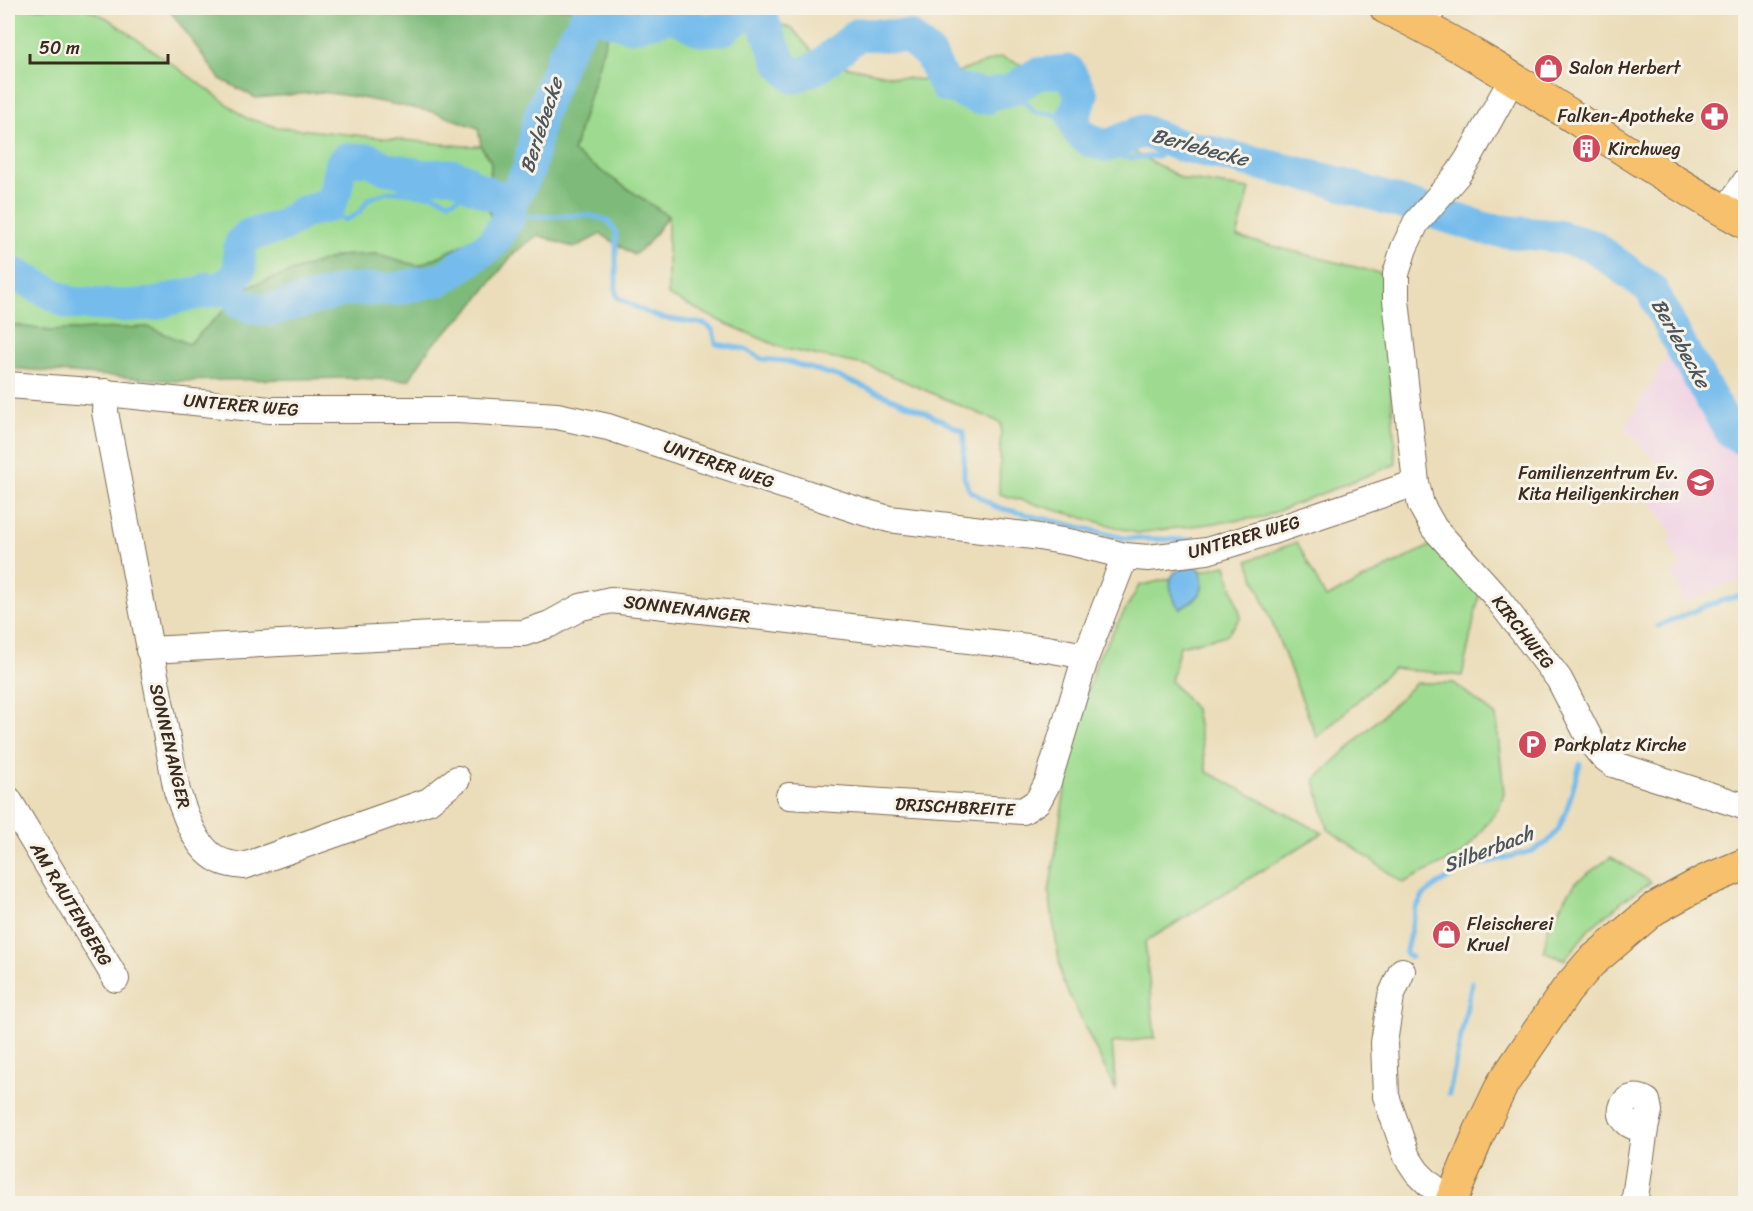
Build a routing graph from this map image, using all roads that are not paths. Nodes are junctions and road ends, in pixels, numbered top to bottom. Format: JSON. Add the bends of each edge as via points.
{"nodes":[{"id":1,"x":1386,"y":8,"type":"edge"},
{"id":2,"x":1428,"y":16,"type":"edge"},
{"id":3,"x":1512,"y":79,"type":"junction"},
{"id":4,"x":1746,"y":181,"type":"edge"},
{"id":5,"x":1735,"y":217,"type":"edge"},
{"id":6,"x":8,"y":385,"type":"edge"},
{"id":7,"x":106,"y":392,"type":"junction"},
{"id":8,"x":1416,"y":483,"type":"junction"},
{"id":9,"x":1125,"y":556,"type":"junction"},
{"id":10,"x":149,"y":650,"type":"junction"},
{"id":11,"x":1086,"y":657,"type":"junction"},
{"id":12,"x":457,"y":779,"type":"dead end"},
{"id":13,"x":789,"y":796,"type":"dead end"},
{"id":14,"x":8,"y":799,"type":"edge"},
{"id":15,"x":1746,"y":807,"type":"edge"},
{"id":16,"x":1746,"y":864,"type":"edge"},
{"id":17,"x":1402,"y":971,"type":"dead end"},
{"id":18,"x":116,"y":979,"type":"dead end"},
{"id":19,"x":1645,"y":1129,"type":"dead end"},
{"id":20,"x":1451,"y":1200,"type":"edge"},
{"id":21,"x":1634,"y":1203,"type":"edge"}],
"edges":[{"from":1,"to":2,"type":"main road"},
{"from":2,"to":3,"type":"main road","via":[[1473,54]]},
{"from":3,"to":5,"type":"main road"},
{"from":3,"to":8,"type":"street","name":"KIRCHWEG","via":[[1468,159],[1416,223],[1396,274]]},
{"from":4,"to":5,"type":"street"},
{"from":6,"to":7,"type":"street","name":"UNTERER WEG"},
{"from":7,"to":9,"type":"street","name":"UNTERER WEG","via":[[270,410],[458,410],[557,416],[608,427],[888,519],[1033,536]]},
{"from":7,"to":10,"type":"street","name":"SONNENANGER","via":[[105,412]]},
{"from":8,"to":9,"type":"street","name":"UNTERER WEG","via":[[1207,551],[1148,558]]},
{"from":8,"to":15,"type":"street","name":"KIRCHWEG","via":[[1420,505],[1434,528],[1494,594],[1559,679],[1600,755],[1613,764]]},
{"from":9,"to":11,"type":"street"},
{"from":10,"to":11,"type":"street","name":"SONNENANGER","via":[[524,633],[581,607],[611,600],[1047,649]]},
{"from":10,"to":12,"type":"street","name":"SONNENANGER","via":[[177,791],[186,816],[204,848],[230,865],[244,866],[429,801]]},
{"from":11,"to":13,"type":"street","name":"DRISCHBREITE","via":[[1048,782],[1038,801],[1023,812]]},
{"from":14,"to":18,"type":"street","name":"AM RAUTENBERG"},
{"from":16,"to":20,"type":"main road","via":[[1653,909],[1590,963],[1503,1083]]},
{"from":17,"to":20,"type":"street","via":[[1391,996],[1383,1043],[1386,1096],[1407,1157],[1428,1183]]},
{"from":19,"to":21,"type":"street"}]}
